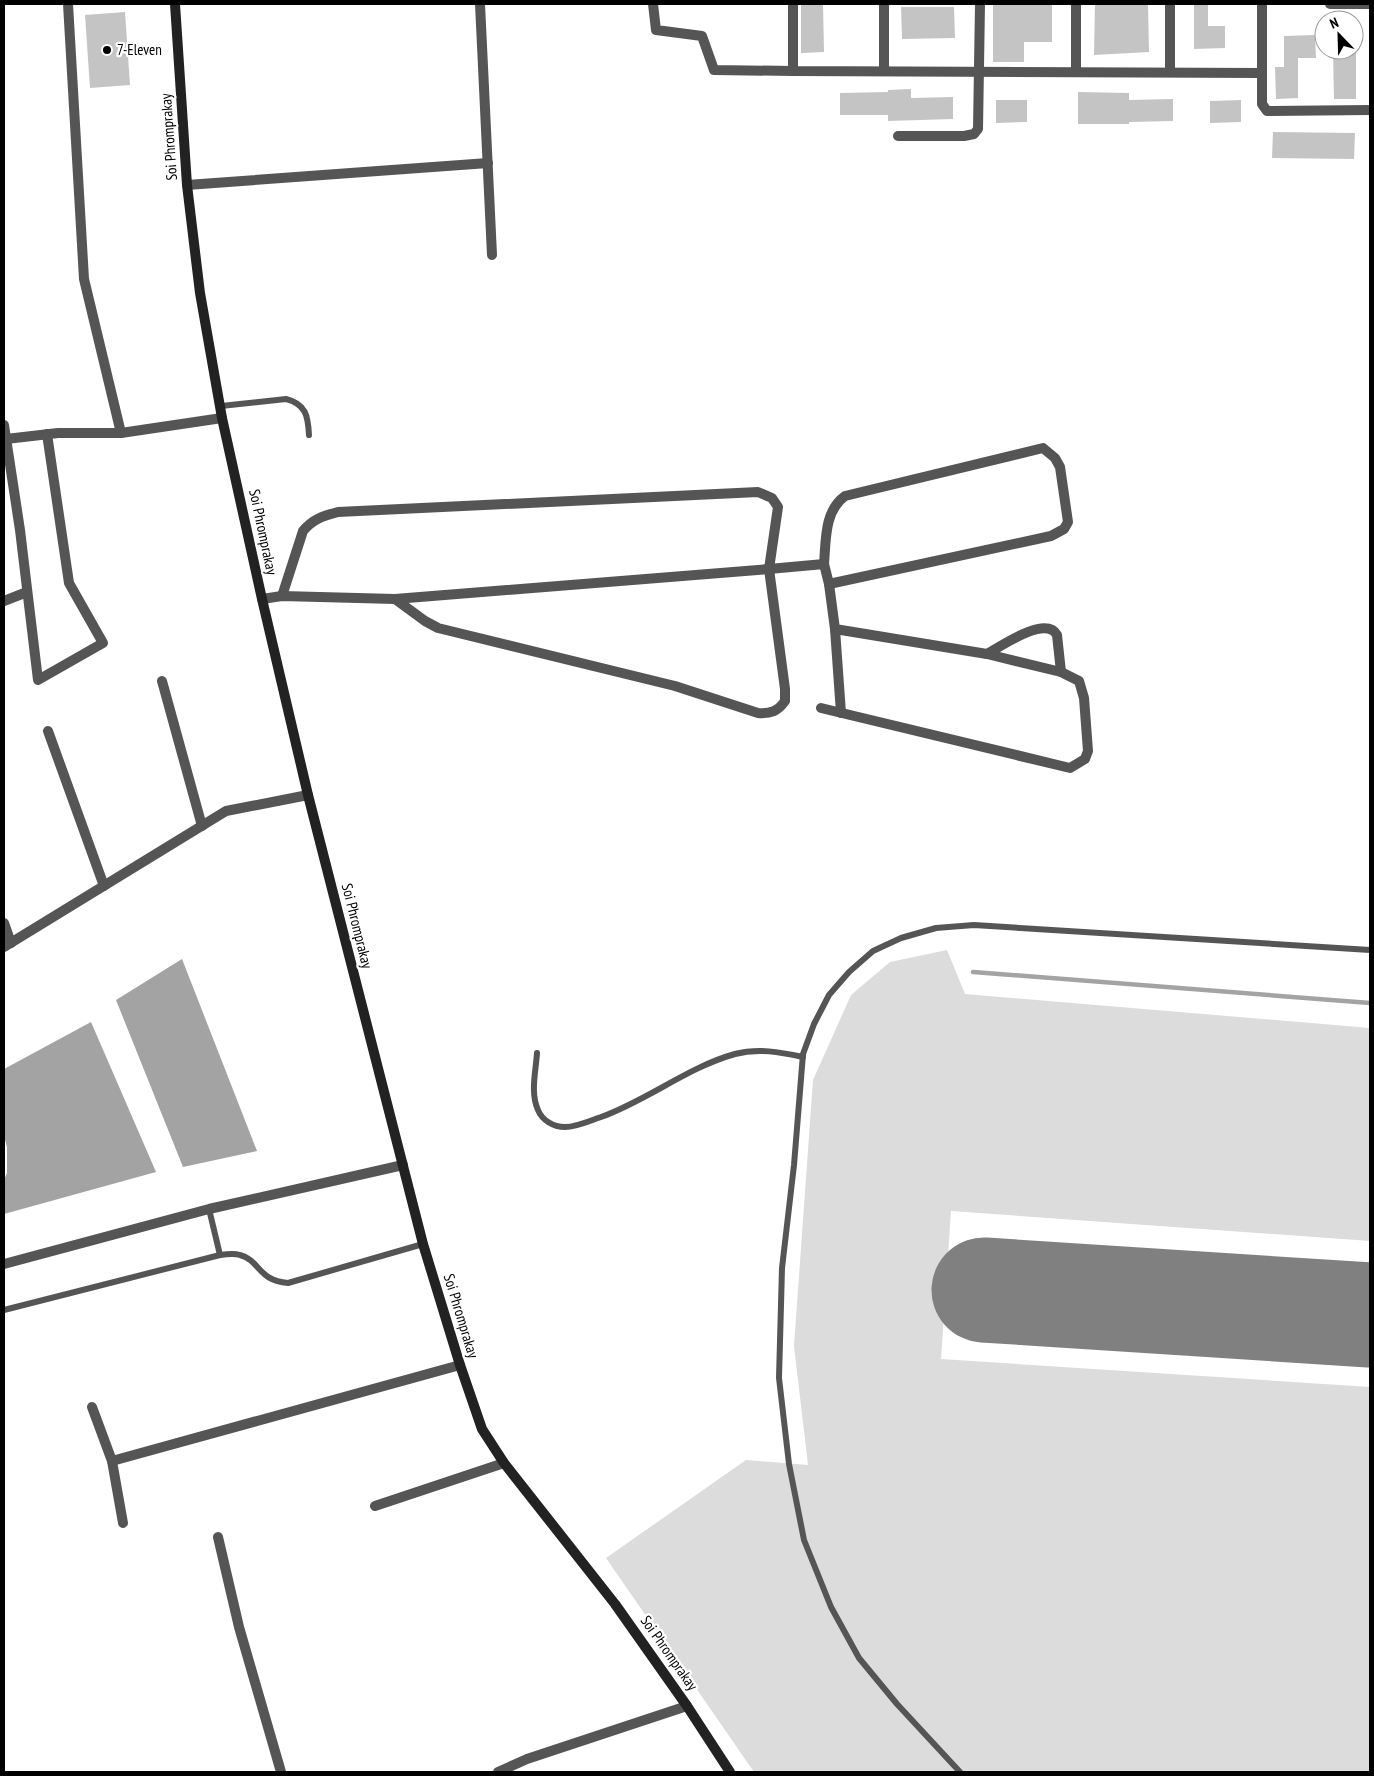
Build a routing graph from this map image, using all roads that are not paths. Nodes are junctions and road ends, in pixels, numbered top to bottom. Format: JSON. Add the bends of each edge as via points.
{"nodes":[{"id":1,"x":68,"y":4,"type":"edge"},
{"id":2,"x":175,"y":4,"type":"edge"},
{"id":3,"x":480,"y":4,"type":"edge"},
{"id":4,"x":654,"y":4,"type":"edge"},
{"id":5,"x":793,"y":4,"type":"edge"},
{"id":6,"x":884,"y":4,"type":"edge"},
{"id":7,"x":980,"y":4,"type":"edge"},
{"id":8,"x":1076,"y":4,"type":"edge"},
{"id":9,"x":1170,"y":4,"type":"edge"},
{"id":10,"x":1262,"y":4,"type":"edge"},
{"id":11,"x":1330,"y":4,"type":"edge"},
{"id":12,"x":1370,"y":4,"type":"edge"},
{"id":13,"x":793,"y":71,"type":"junction"},
{"id":14,"x":884,"y":71,"type":"junction"},
{"id":15,"x":980,"y":72,"type":"junction"},
{"id":16,"x":1076,"y":72,"type":"junction"},
{"id":17,"x":1170,"y":72,"type":"junction"},
{"id":18,"x":1262,"y":73,"type":"junction"},
{"id":19,"x":1370,"y":110,"type":"edge"},
{"id":20,"x":898,"y":136,"type":"dead end"},
{"id":21,"x":488,"y":163,"type":"junction"},
{"id":22,"x":187,"y":185,"type":"junction"},
{"id":23,"x":492,"y":256,"type":"dead end"},
{"id":24,"x":221,"y":406,"type":"junction"},
{"id":25,"x":222,"y":418,"type":"junction"},
{"id":26,"x":4,"y":424,"type":"edge"},
{"id":27,"x":121,"y":433,"type":"junction"},
{"id":28,"x":47,"y":434,"type":"junction"},
{"id":29,"x":309,"y":435,"type":"dead end"},
{"id":30,"x":6,"y":439,"type":"junction"},
{"id":31,"x":824,"y":564,"type":"junction"},
{"id":32,"x":769,"y":569,"type":"junction"},
{"id":33,"x":829,"y":584,"type":"junction"},
{"id":34,"x":27,"y":592,"type":"junction"},
{"id":35,"x":282,"y":596,"type":"junction"},
{"id":36,"x":262,"y":599,"type":"junction"},
{"id":37,"x":395,"y":599,"type":"junction"},
{"id":38,"x":4,"y":601,"type":"edge"},
{"id":39,"x":835,"y":629,"type":"junction"},
{"id":40,"x":987,"y":654,"type":"junction"},
{"id":41,"x":1061,"y":672,"type":"junction"},
{"id":42,"x":162,"y":681,"type":"dead end"},
{"id":43,"x":821,"y":708,"type":"dead end"},
{"id":44,"x":840,"y":713,"type":"junction"},
{"id":45,"x":48,"y":731,"type":"dead end"},
{"id":46,"x":308,"y":795,"type":"junction"},
{"id":47,"x":202,"y":826,"type":"junction"},
{"id":48,"x":104,"y":886,"type":"junction"},
{"id":49,"x":4,"y":923,"type":"edge"},
{"id":50,"x":7,"y":945,"type":"edge"},
{"id":51,"x":1370,"y":950,"type":"edge"},
{"id":52,"x":537,"y":1053,"type":"dead end"},
{"id":53,"x":803,"y":1057,"type":"junction"},
{"id":54,"x":403,"y":1165,"type":"junction"},
{"id":55,"x":209,"y":1209,"type":"junction"},
{"id":56,"x":423,"y":1244,"type":"junction"},
{"id":57,"x":220,"y":1255,"type":"junction"},
{"id":58,"x":4,"y":1264,"type":"edge"},
{"id":59,"x":4,"y":1310,"type":"edge"},
{"id":60,"x":460,"y":1365,"type":"junction"},
{"id":61,"x":92,"y":1407,"type":"dead end"},
{"id":62,"x":112,"y":1461,"type":"junction"},
{"id":63,"x":504,"y":1463,"type":"junction"},
{"id":64,"x":375,"y":1506,"type":"dead end"},
{"id":65,"x":124,"y":1523,"type":"dead end"},
{"id":66,"x":218,"y":1537,"type":"dead end"},
{"id":67,"x":687,"y":1706,"type":"junction"},
{"id":68,"x":281,"y":1772,"type":"edge"},
{"id":69,"x":498,"y":1772,"type":"edge"},
{"id":70,"x":730,"y":1772,"type":"edge"},
{"id":71,"x":960,"y":1772,"type":"edge"}],
"edges":[{"from":1,"to":27,"type":"street","via":[[84,279]]},
{"from":2,"to":22,"type":"street","name":"Soi Phromprakay"},
{"from":3,"to":21,"type":"street"},
{"from":4,"to":13,"type":"street","via":[[656,30],[702,36],[714,70]]},
{"from":5,"to":13,"type":"street"},
{"from":6,"to":14,"type":"street"},
{"from":7,"to":15,"type":"street"},
{"from":8,"to":16,"type":"street"},
{"from":9,"to":17,"type":"street"},
{"from":10,"to":18,"type":"street"},
{"from":11,"to":12,"type":"street"},
{"from":13,"to":14,"type":"street"},
{"from":14,"to":15,"type":"street"},
{"from":15,"to":16,"type":"street"},
{"from":15,"to":20,"type":"street","via":[[978,129],[974,134]]},
{"from":16,"to":17,"type":"street"},
{"from":17,"to":18,"type":"street"},
{"from":18,"to":19,"type":"street","via":[[1262,104],[1267,111]]},
{"from":21,"to":22,"type":"street"},
{"from":21,"to":23,"type":"street"},
{"from":22,"to":24,"type":"street","name":"Soi Phromprakay","via":[[200,293]]},
{"from":24,"to":25,"type":"street","name":"Soi Phromprakay"},
{"from":24,"to":29,"type":"lane","via":[[286,399],[304,411]]},
{"from":25,"to":27,"type":"street"},
{"from":25,"to":36,"type":"street","name":"Soi Phromprakay"},
{"from":26,"to":30,"type":"street"},
{"from":27,"to":28,"type":"street"},
{"from":28,"to":30,"type":"street"},
{"from":28,"to":34,"type":"street","via":[[69,583],[103,643],[38,680]]},
{"from":30,"to":34,"type":"street"},
{"from":31,"to":32,"type":"street"},
{"from":31,"to":33,"type":"street"},
{"from":31,"to":33,"type":"street","via":[[832,509],[845,496],[1043,448],[1060,467],[1068,522],[1064,529],[1051,536]]},
{"from":32,"to":35,"type":"street","via":[[778,508],[772,498],[758,492],[338,512],[310,523],[303,531]]},
{"from":32,"to":37,"type":"street"},
{"from":32,"to":37,"type":"street","via":[[785,701],[776,711],[767,714],[675,686],[448,631],[425,621]]},
{"from":33,"to":39,"type":"street"},
{"from":34,"to":38,"type":"street"},
{"from":35,"to":36,"type":"street"},
{"from":35,"to":37,"type":"street"},
{"from":36,"to":46,"type":"street","name":"Soi Phromprakay"},
{"from":39,"to":40,"type":"street"},
{"from":39,"to":44,"type":"street"},
{"from":40,"to":41,"type":"street"},
{"from":40,"to":41,"type":"street","via":[[1025,633],[1049,628],[1057,635]]},
{"from":41,"to":44,"type":"street","via":[[1079,681],[1084,698],[1088,751],[1081,763],[1070,768]]},
{"from":42,"to":47,"type":"street"},
{"from":43,"to":44,"type":"street"},
{"from":45,"to":48,"type":"street"},
{"from":46,"to":47,"type":"street","via":[[226,812]]},
{"from":46,"to":54,"type":"street","name":"Soi Phromprakay"},
{"from":47,"to":48,"type":"street"},
{"from":48,"to":50,"type":"street"},
{"from":49,"to":50,"type":"street"},
{"from":51,"to":53,"type":"lane","via":[[974,924],[936,928],[901,938],[873,951],[849,972],[829,995],[814,1024]]},
{"from":52,"to":53,"type":"lane","via":[[534,1092],[537,1108],[545,1121],[563,1127],[580,1125],[611,1114],[716,1060],[756,1050]]},
{"from":53,"to":71,"type":"lane","via":[[782,1268],[779,1378],[789,1464],[804,1540],[831,1607],[860,1658],[897,1704]]},
{"from":54,"to":55,"type":"street"},
{"from":54,"to":56,"type":"street","name":"Soi Phromprakay"},
{"from":55,"to":57,"type":"lane"},
{"from":55,"to":58,"type":"street"},
{"from":56,"to":57,"type":"lane","via":[[288,1283],[267,1277],[241,1255]]},
{"from":56,"to":60,"type":"street","name":"Soi Phromprakay"},
{"from":57,"to":59,"type":"lane"},
{"from":60,"to":62,"type":"street"},
{"from":60,"to":63,"type":"street","name":"Soi Phromprakay","via":[[482,1429]]},
{"from":61,"to":62,"type":"street"},
{"from":62,"to":65,"type":"street"},
{"from":63,"to":64,"type":"street"},
{"from":63,"to":67,"type":"street","name":"Soi Phromprakay","via":[[615,1604]]},
{"from":66,"to":68,"type":"street","via":[[239,1626]]},
{"from":67,"to":69,"type":"street","via":[[536,1756]]},
{"from":67,"to":70,"type":"street","name":"Soi Phromprakay"}]}
